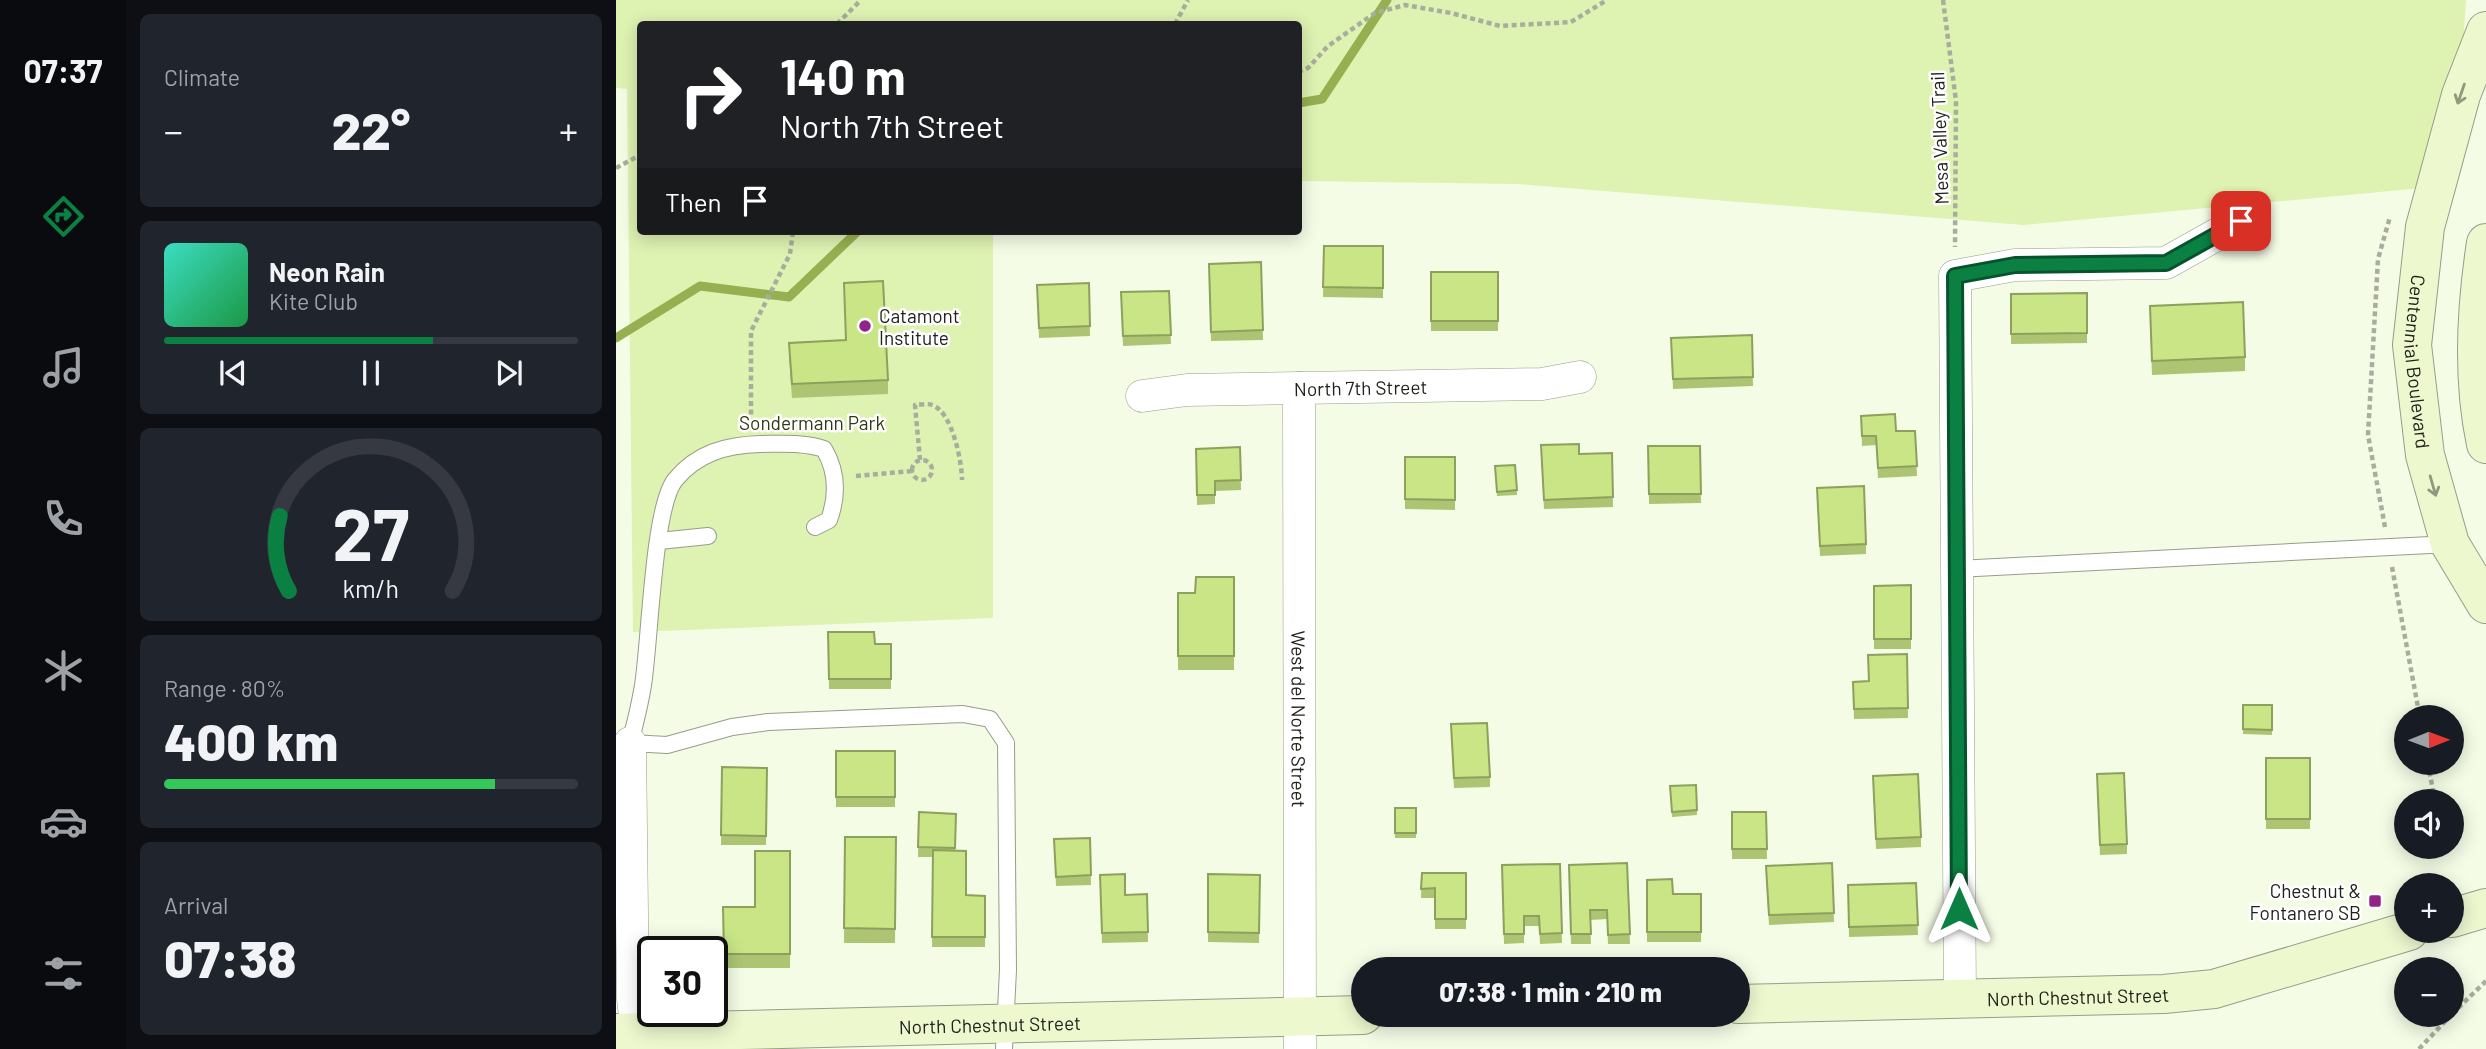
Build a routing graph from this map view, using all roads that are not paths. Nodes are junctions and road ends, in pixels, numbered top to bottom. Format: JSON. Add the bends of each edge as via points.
{"nodes":[{"id":1,"x":2486,"y":31,"type":"edge"},
{"id":2,"x":2241,"y":221,"type":"dead end"},
{"id":3,"x":2486,"y":243,"type":"edge"},
{"id":4,"x":1580,"y":377,"type":"dead end"},
{"id":5,"x":1298,"y":388,"type":"junction"},
{"id":6,"x":1142,"y":396,"type":"dead end"},
{"id":7,"x":2486,"y":444,"type":"edge"},
{"id":8,"x":815,"y":527,"type":"dead end"},
{"id":9,"x":708,"y":536,"type":"dead end"},
{"id":10,"x":659,"y":541,"type":"junction"},
{"id":11,"x":2450,"y":544,"type":"junction"},
{"id":12,"x":1957,"y":569,"type":"junction"},
{"id":13,"x":2486,"y":604,"type":"edge"},
{"id":14,"x":630,"y":743,"type":"junction"},
{"id":15,"x":2486,"y":908,"type":"edge"},
{"id":16,"x":2464,"y":914,"type":"edge"},
{"id":17,"x":2394,"y":935,"type":"edge"},
{"id":18,"x":1960,"y":998,"type":"junction"},
{"id":19,"x":1750,"y":1004,"type":"edge"},
{"id":20,"x":1351,"y":1018,"type":"edge"},
{"id":21,"x":1300,"y":1033,"type":"edge"},
{"id":22,"x":1004,"y":1036,"type":"edge"},
{"id":23,"x":632,"y":1038,"type":"edge"}],
"edges":[{"from":1,"to":11,"type":"main road","name":"Centennial Boulevard","one_way":true,"via":[[2460,95],[2425,227],[2412,345],[2425,455]]},
{"from":2,"to":12,"type":"street","via":[[2166,263],[2015,265],[1955,276]]},
{"from":3,"to":7,"type":"main road","via":[[2476,305]]},
{"from":4,"to":5,"type":"street","name":"North 7th Street","via":[[1542,384]]},
{"from":5,"to":6,"type":"street","name":"North 7th Street","via":[[1187,390]]},
{"from":5,"to":21,"type":"street","name":"West del Norte Street"},
{"from":8,"to":10,"type":"lane","via":[[829,520],[835,504],[834,466],[824,449],[808,444],[752,445],[716,450],[695,460],[673,482],[662,512]]},
{"from":9,"to":10,"type":"lane"},
{"from":10,"to":14,"type":"lane","via":[[643,687]]},
{"from":11,"to":12,"type":"lane"},
{"from":11,"to":13,"type":"main road","name":"Centennial Boulevard"},
{"from":12,"to":18,"type":"street"},
{"from":14,"to":22,"type":"lane","via":[[667,745],[768,722],[963,714],[990,719],[1006,743],[1007,757]]},
{"from":14,"to":23,"type":"street"},
{"from":15,"to":16,"type":"main road"},
{"from":17,"to":18,"type":"main road","name":"North Chestnut Street","via":[[2214,989]]},
{"from":18,"to":19,"type":"main road","name":"North Chestnut Street"},
{"from":20,"to":21,"type":"main road","name":"North Chestnut Street"},
{"from":21,"to":22,"type":"main road","name":"North Chestnut Street"},
{"from":22,"to":23,"type":"main road","name":"North Chestnut Street"}]}
